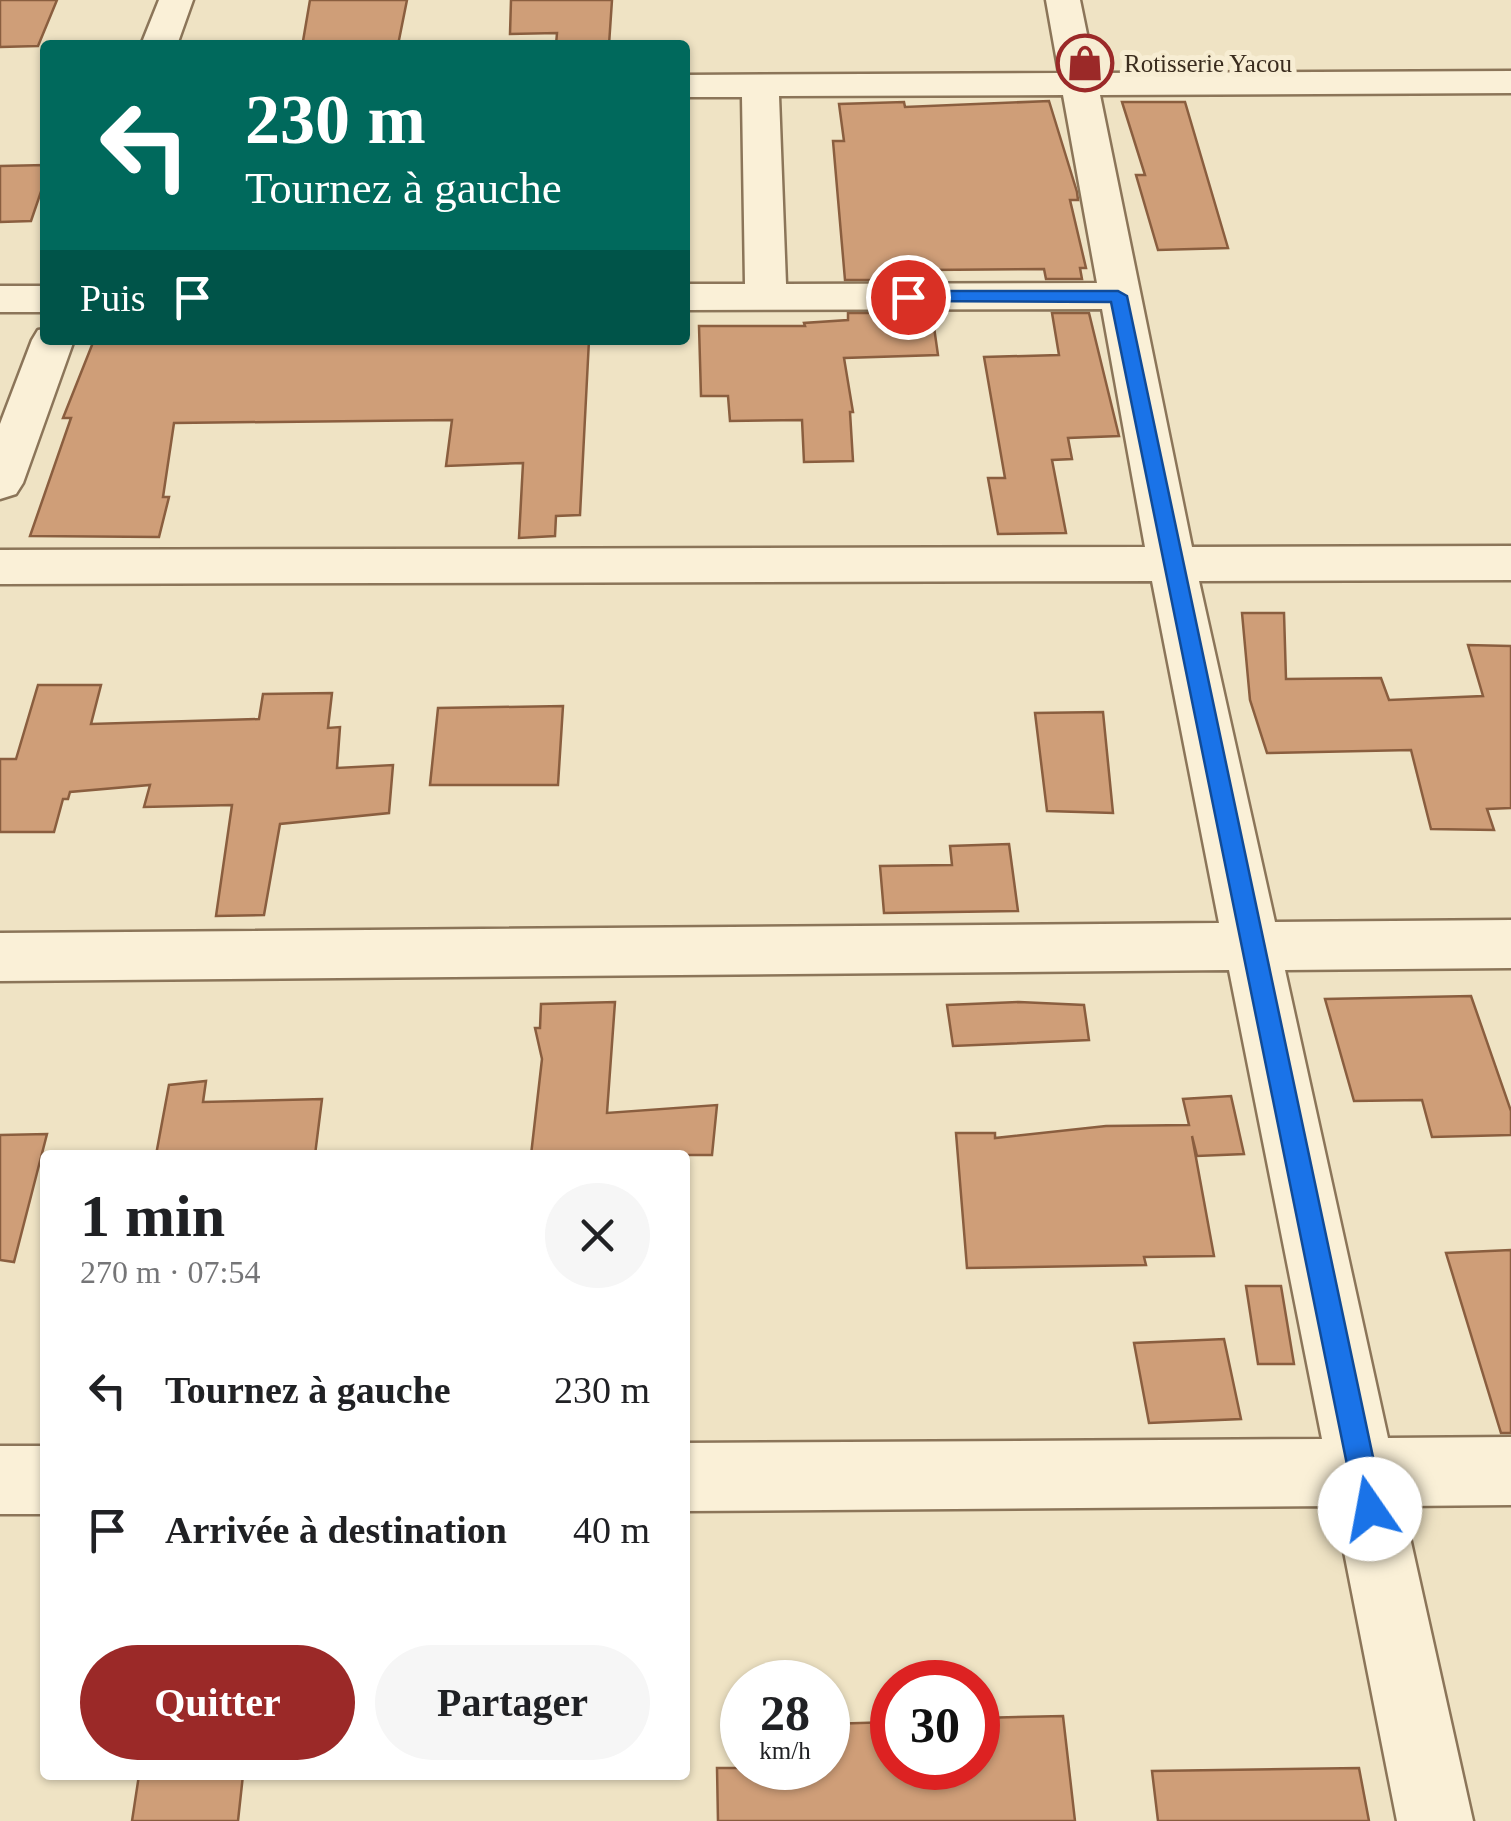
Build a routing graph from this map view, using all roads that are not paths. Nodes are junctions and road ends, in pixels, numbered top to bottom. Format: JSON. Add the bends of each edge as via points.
{"nodes":[{"id":1,"x":176,"y":0,"type":"edge"},
{"id":2,"x":1063,"y":0,"type":"edge"},
{"id":3,"x":162,"y":40,"type":"edge"},
{"id":4,"x":1511,"y":82,"type":"edge"},
{"id":5,"x":1077,"y":84,"type":"junction"},
{"id":6,"x":690,"y":86,"type":"edge"},
{"id":7,"x":760,"y":86,"type":"junction"},
{"id":8,"x":1118,"y":296,"type":"junction"},
{"id":9,"x":690,"y":297,"type":"edge"},
{"id":10,"x":766,"y":297,"type":"junction"},
{"id":11,"x":0,"y":299,"type":"edge"},
{"id":12,"x":40,"y":299,"type":"edge"},
{"id":13,"x":51,"y":345,"type":"edge"},
{"id":14,"x":0,"y":483,"type":"edge"},
{"id":15,"x":1511,"y":563,"type":"edge"},
{"id":16,"x":1172,"y":564,"type":"junction"},
{"id":17,"x":0,"y":566,"type":"edge"},
{"id":18,"x":1511,"y":944,"type":"edge"},
{"id":19,"x":1253,"y":946,"type":"junction"},
{"id":20,"x":0,"y":957,"type":"edge"},
{"id":21,"x":1511,"y":1472,"type":"edge"},
{"id":22,"x":1362,"y":1474,"type":"junction"},
{"id":23,"x":690,"y":1477,"type":"edge"},
{"id":24,"x":0,"y":1480,"type":"edge"},
{"id":25,"x":40,"y":1480,"type":"edge"},
{"id":26,"x":1435,"y":1821,"type":"edge"}],
"edges":[{"from":1,"to":3,"type":"street"},
{"from":2,"to":5,"type":"street"},
{"from":4,"to":5,"type":"street"},
{"from":5,"to":7,"type":"street"},
{"from":5,"to":8,"type":"street"},
{"from":6,"to":7,"type":"street"},
{"from":7,"to":10,"type":"street"},
{"from":8,"to":10,"type":"street"},
{"from":8,"to":16,"type":"street"},
{"from":9,"to":10,"type":"street"},
{"from":11,"to":12,"type":"street"},
{"from":13,"to":14,"type":"street"},
{"from":15,"to":16,"type":"street"},
{"from":16,"to":17,"type":"street"},
{"from":16,"to":19,"type":"street"},
{"from":18,"to":19,"type":"street"},
{"from":19,"to":20,"type":"street"},
{"from":19,"to":22,"type":"street"},
{"from":21,"to":22,"type":"street"},
{"from":22,"to":23,"type":"street"},
{"from":22,"to":26,"type":"street"},
{"from":24,"to":25,"type":"street"}]}
